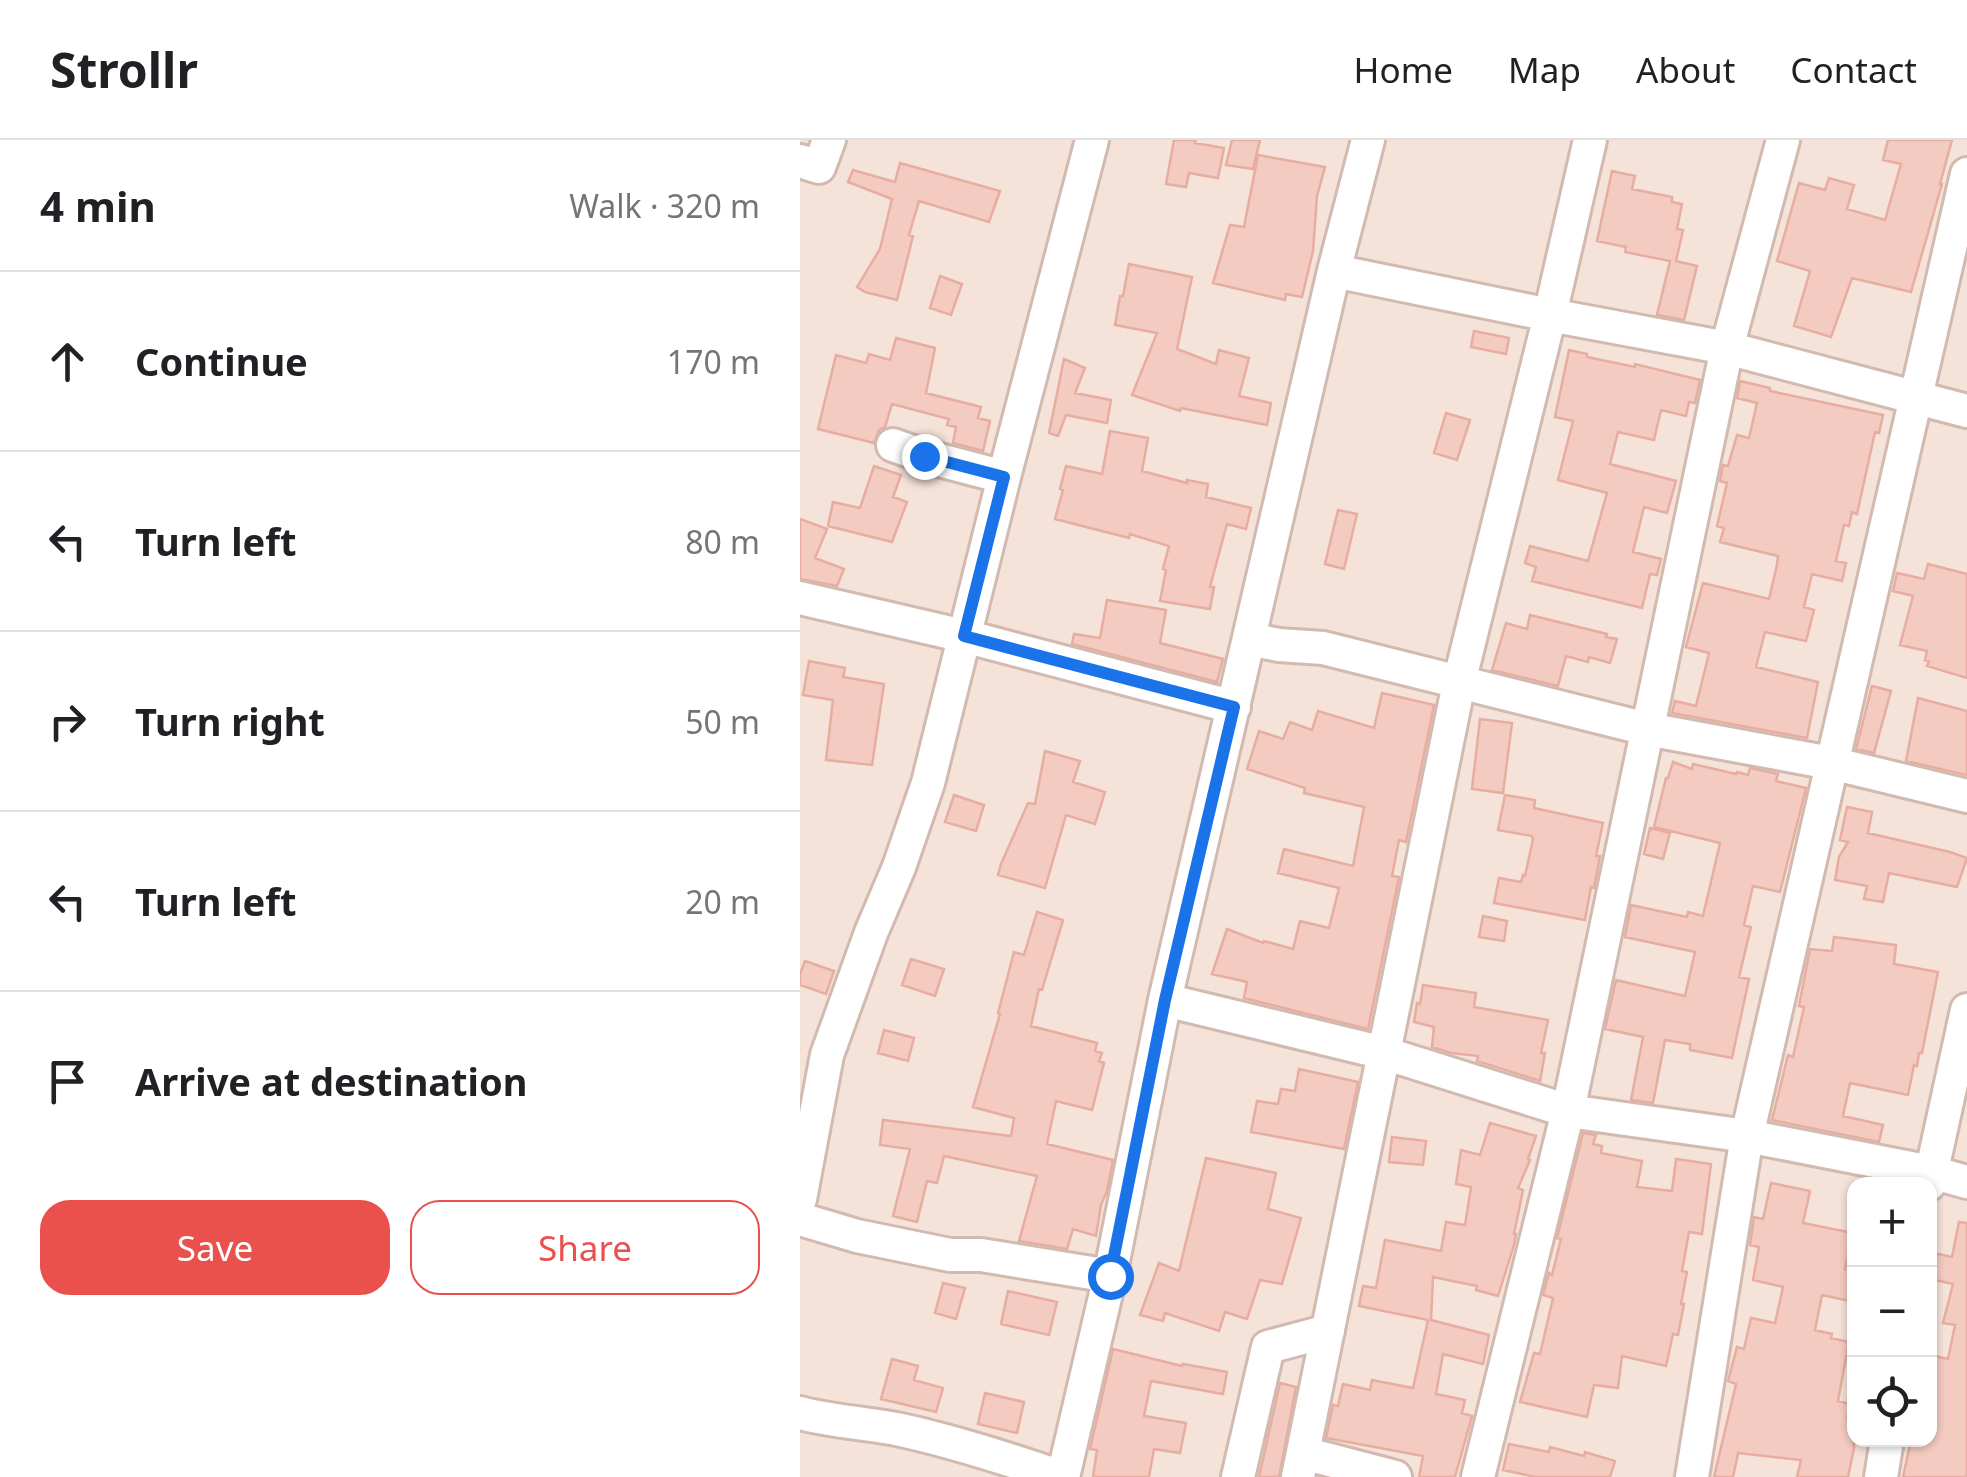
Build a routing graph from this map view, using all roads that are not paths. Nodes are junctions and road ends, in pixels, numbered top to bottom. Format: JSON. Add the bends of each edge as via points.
{"nodes":[{"id":1,"x":829,"y":140,"type":"edge"},
{"id":2,"x":1092,"y":140,"type":"edge"},
{"id":3,"x":1368,"y":140,"type":"edge"},
{"id":4,"x":1590,"y":140,"type":"edge"},
{"id":5,"x":1783,"y":140,"type":"edge"},
{"id":6,"x":800,"y":160,"type":"edge"},
{"id":7,"x":1967,"y":174,"type":"edge"},
{"id":8,"x":1334,"y":271,"type":"junction"},
{"id":9,"x":1550,"y":315,"type":"junction"},
{"id":10,"x":1727,"y":348,"type":"junction"},
{"id":11,"x":1915,"y":398,"type":"junction"},
{"id":12,"x":1967,"y":411,"type":"edge"},
{"id":13,"x":892,"y":445,"type":"dead end"},
{"id":14,"x":1004,"y":477,"type":"junction"},
{"id":15,"x":800,"y":598,"type":"edge"},
{"id":16,"x":964,"y":636,"type":"junction"},
{"id":17,"x":1250,"y":639,"type":"junction"},
{"id":18,"x":1459,"y":683,"type":"junction"},
{"id":19,"x":1234,"y":707,"type":"junction"},
{"id":20,"x":1648,"y":729,"type":"junction"},
{"id":21,"x":1831,"y":763,"type":"junction"},
{"id":22,"x":1967,"y":796,"type":"edge"},
{"id":23,"x":1165,"y":1000,"type":"junction"},
{"id":24,"x":1967,"y":1010,"type":"edge"},
{"id":25,"x":813,"y":1052,"type":"edge"},
{"id":26,"x":1384,"y":1053,"type":"junction"},
{"id":27,"x":1568,"y":1111,"type":"junction"},
{"id":28,"x":1747,"y":1136,"type":"junction"},
{"id":29,"x":1926,"y":1177,"type":"edge"},
{"id":30,"x":1930,"y":1177,"type":"edge"},
{"id":31,"x":1937,"y":1179,"type":"edge"},
{"id":32,"x":1967,"y":1182,"type":"edge"},
{"id":33,"x":800,"y":1199,"type":"edge"},
{"id":34,"x":800,"y":1219,"type":"edge"},
{"id":35,"x":1110,"y":1276,"type":"junction"},
{"id":36,"x":1328,"y":1331,"type":"junction"},
{"id":37,"x":800,"y":1413,"type":"edge"},
{"id":38,"x":1886,"y":1447,"type":"edge"},
{"id":39,"x":1300,"y":1465,"type":"edge"},
{"id":40,"x":1062,"y":1477,"type":"edge"},
{"id":41,"x":1238,"y":1477,"type":"edge"},
{"id":42,"x":1395,"y":1477,"type":"edge"},
{"id":43,"x":1478,"y":1477,"type":"edge"},
{"id":44,"x":1692,"y":1477,"type":"edge"},
{"id":45,"x":1881,"y":1477,"type":"edge"}],
"edges":[{"from":1,"to":6,"type":"street","via":[[819,167]]},
{"from":2,"to":14,"type":"street"},
{"from":3,"to":8,"type":"street"},
{"from":4,"to":9,"type":"street"},
{"from":5,"to":10,"type":"street"},
{"from":7,"to":11,"type":"street"},
{"from":8,"to":9,"type":"street"},
{"from":8,"to":17,"type":"street"},
{"from":9,"to":10,"type":"street"},
{"from":9,"to":18,"type":"street"},
{"from":10,"to":11,"type":"street"},
{"from":10,"to":20,"type":"street"},
{"from":11,"to":12,"type":"street"},
{"from":11,"to":21,"type":"street"},
{"from":13,"to":14,"type":"street"},
{"from":14,"to":16,"type":"street"},
{"from":15,"to":16,"type":"street"},
{"from":16,"to":19,"type":"street"},
{"from":16,"to":25,"type":"street","via":[[900,867]]},
{"from":17,"to":18,"type":"street","via":[[1323,648]]},
{"from":17,"to":19,"type":"street"},
{"from":18,"to":20,"type":"street"},
{"from":18,"to":26,"type":"street"},
{"from":19,"to":23,"type":"street"},
{"from":20,"to":21,"type":"street"},
{"from":20,"to":27,"type":"street"},
{"from":21,"to":22,"type":"street"},
{"from":21,"to":28,"type":"street"},
{"from":23,"to":26,"type":"street"},
{"from":23,"to":35,"type":"street"},
{"from":24,"to":30,"type":"street"},
{"from":25,"to":33,"type":"street"},
{"from":26,"to":27,"type":"street"},
{"from":26,"to":36,"type":"street"},
{"from":27,"to":28,"type":"street"},
{"from":27,"to":43,"type":"street"},
{"from":28,"to":29,"type":"street"},
{"from":28,"to":44,"type":"street"},
{"from":31,"to":32,"type":"street"},
{"from":34,"to":35,"type":"street","via":[[950,1255]]},
{"from":35,"to":40,"type":"street"},
{"from":36,"to":39,"type":"street"},
{"from":36,"to":41,"type":"street","via":[[1268,1348]]},
{"from":37,"to":40,"type":"street","via":[[982,1450]]},
{"from":38,"to":45,"type":"street"},
{"from":39,"to":42,"type":"street"}]}
